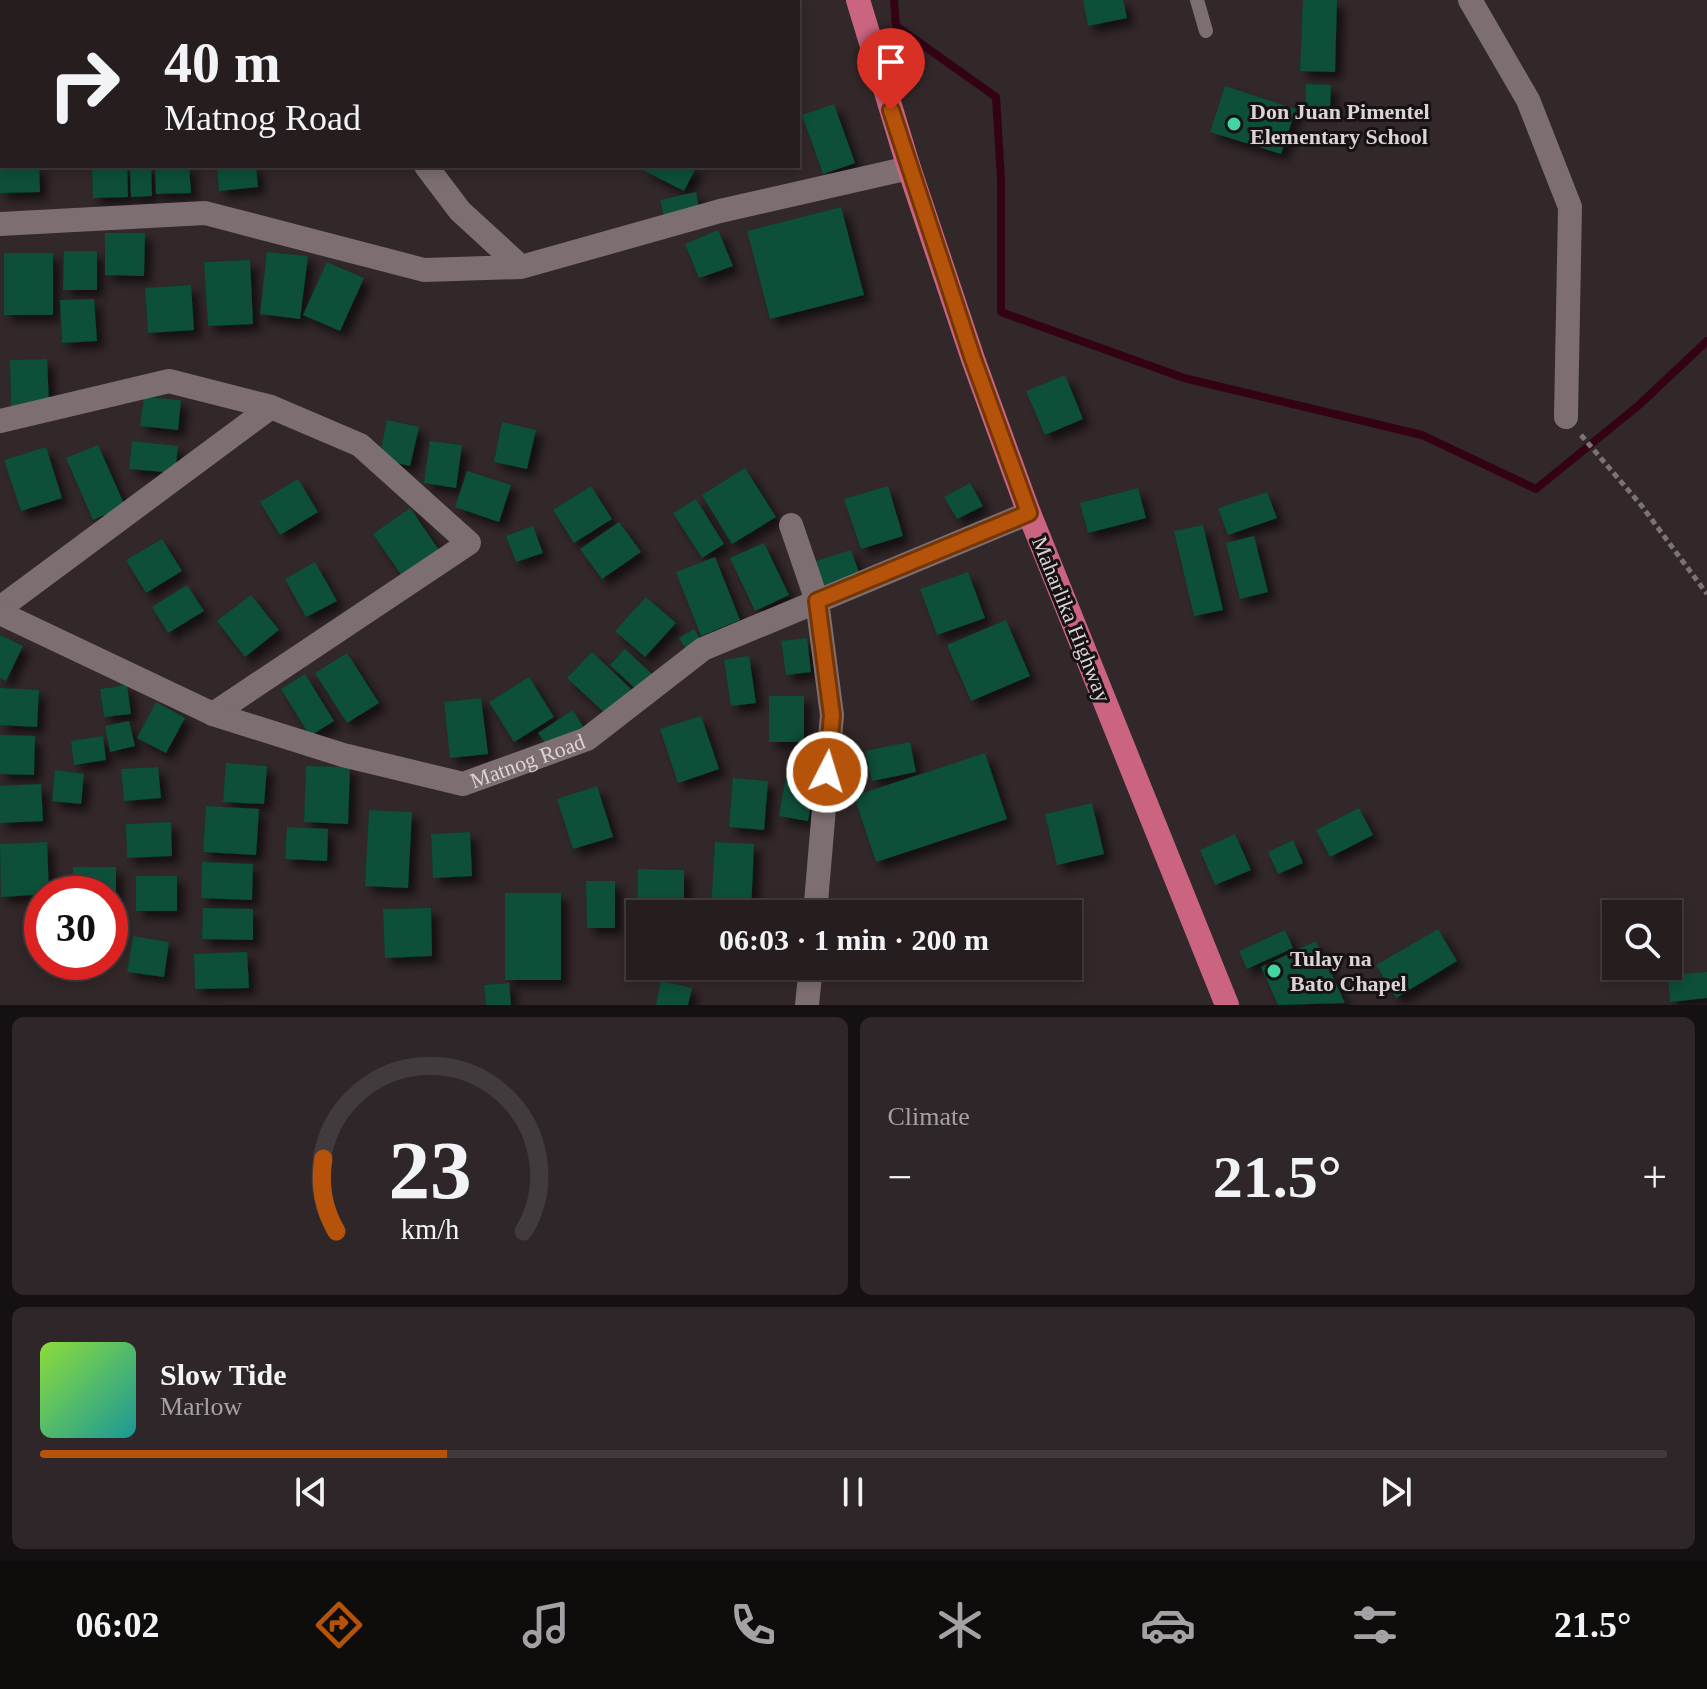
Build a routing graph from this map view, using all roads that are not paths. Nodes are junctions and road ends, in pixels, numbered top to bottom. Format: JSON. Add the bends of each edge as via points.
{"nodes":[{"id":1,"x":858,"y":0,"type":"edge"},
{"id":2,"x":1197,"y":0,"type":"edge"},
{"id":3,"x":1470,"y":0,"type":"edge"},
{"id":4,"x":1206,"y":31,"type":"dead end"},
{"id":5,"x":428,"y":168,"type":"edge"},
{"id":6,"x":909,"y":168,"type":"junction"},
{"id":7,"x":0,"y":224,"type":"edge"},
{"id":8,"x":521,"y":267,"type":"junction"},
{"id":9,"x":271,"y":407,"type":"junction"},
{"id":10,"x":0,"y":421,"type":"edge"},
{"id":11,"x":1570,"y":423,"type":"road end"},
{"id":12,"x":1029,"y":513,"type":"junction"},
{"id":13,"x":791,"y":525,"type":"dead end"},
{"id":14,"x":817,"y":601,"type":"junction"},
{"id":15,"x":0,"y":611,"type":"edge"},
{"id":16,"x":213,"y":714,"type":"junction"},
{"id":17,"x":816,"y":900,"type":"edge"},
{"id":18,"x":810,"y":980,"type":"edge"},
{"id":19,"x":807,"y":1005,"type":"edge"},
{"id":20,"x":1227,"y":1005,"type":"edge"}],
"edges":[{"from":1,"to":6,"type":"highway","name":"Maharlika Highway"},
{"from":2,"to":4,"type":"lane"},
{"from":3,"to":11,"type":"street","via":[[1528,100],[1570,207]]},
{"from":5,"to":8,"type":"street","via":[[460,211]]},
{"from":6,"to":8,"type":"street","via":[[720,211]]},
{"from":6,"to":12,"type":"highway","name":"Maharlika Highway"},
{"from":7,"to":8,"type":"street","via":[[205,213],[424,270]]},
{"from":9,"to":10,"type":"street","via":[[169,381]]},
{"from":9,"to":15,"type":"street"},
{"from":9,"to":16,"type":"street","via":[[360,445],[469,543]]},
{"from":12,"to":14,"type":"street","name":"Matnog Road"},
{"from":12,"to":20,"type":"highway","name":"Maharlika Highway"},
{"from":13,"to":14,"type":"street"},
{"from":14,"to":16,"type":"street","name":"Matnog Road","via":[[703,649],[587,739],[463,784],[343,755]]},
{"from":14,"to":17,"type":"street","via":[[832,715]]},
{"from":15,"to":16,"type":"street","name":"Matnog Road"},
{"from":18,"to":19,"type":"street"}]}
